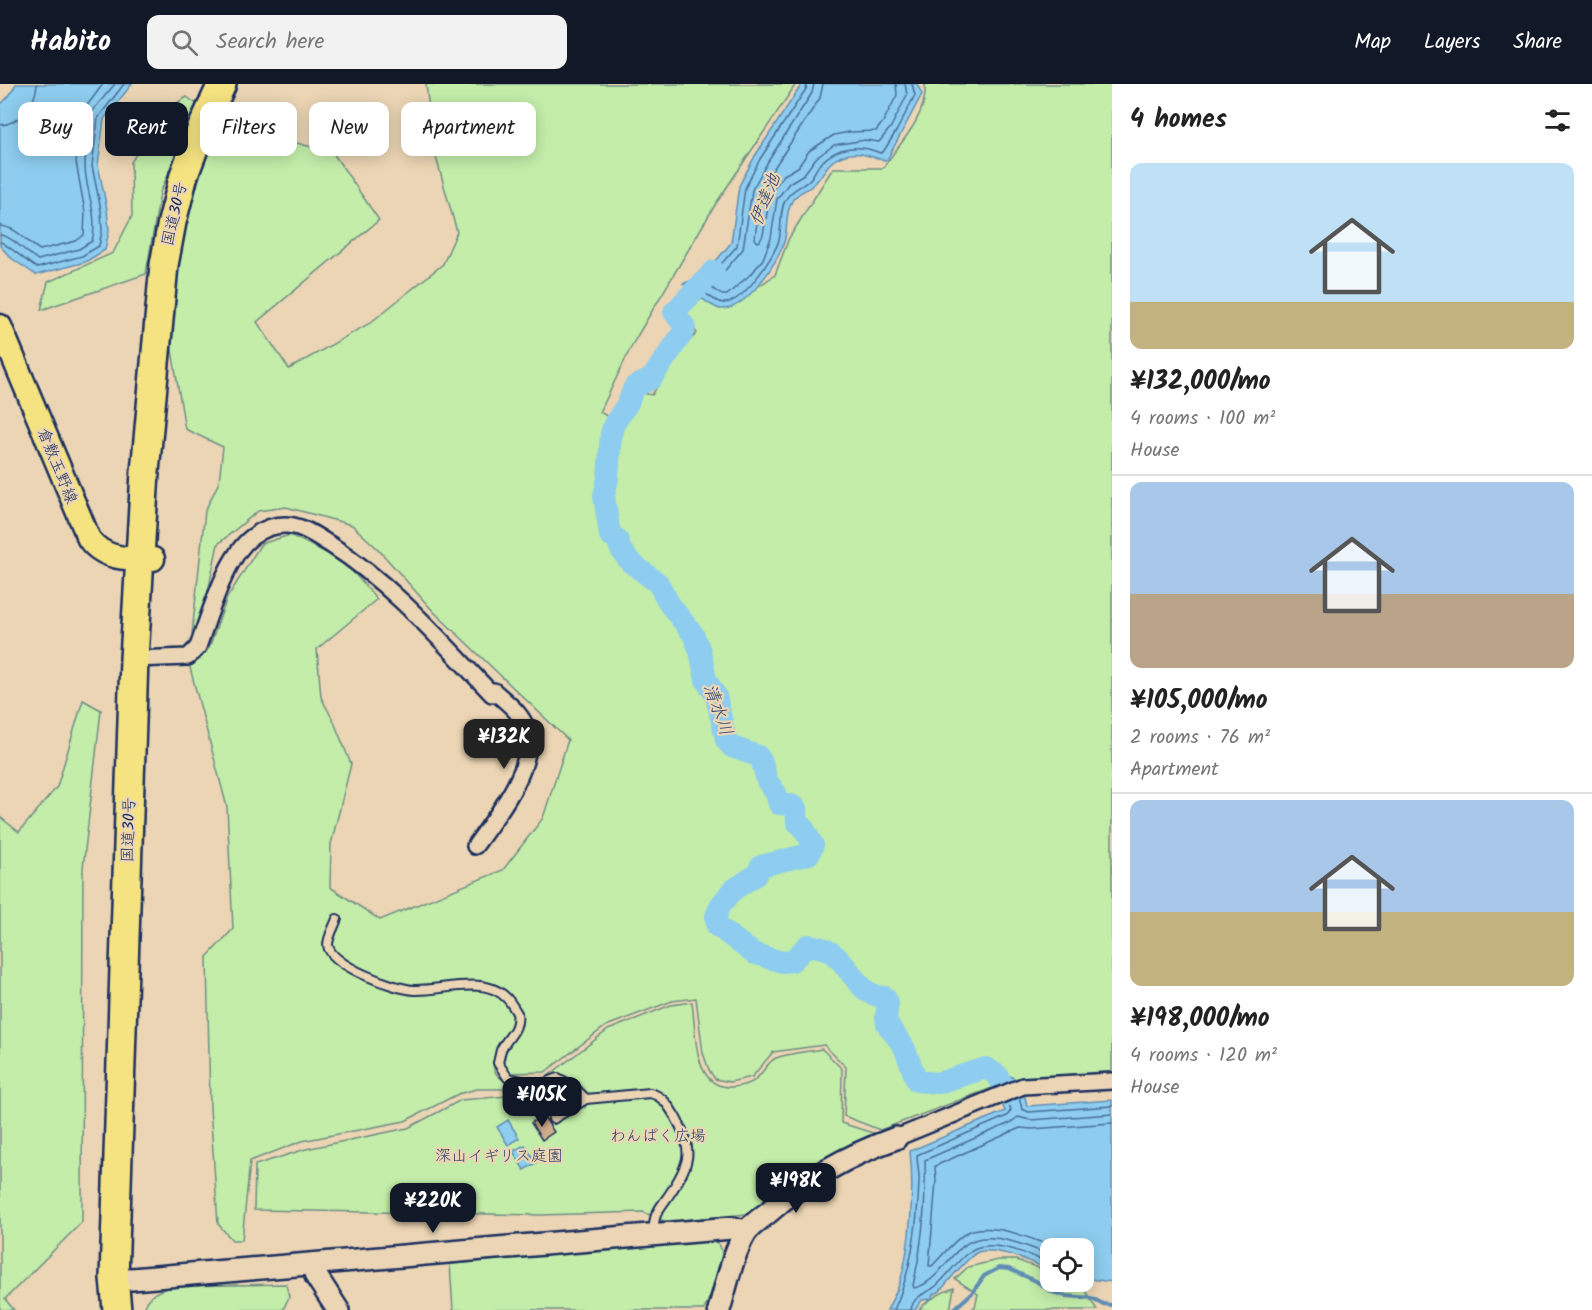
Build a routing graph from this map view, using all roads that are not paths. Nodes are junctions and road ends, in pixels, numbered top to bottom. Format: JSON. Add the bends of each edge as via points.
{"nodes":[{"id":1,"x":222,"y":84,"type":"edge"},
{"id":2,"x":0,"y":326,"type":"edge"},
{"id":3,"x":146,"y":559,"type":"junction"},
{"id":4,"x":142,"y":659,"type":"junction"},
{"id":5,"x":475,"y":846,"type":"dead end"},
{"id":6,"x":337,"y":919,"type":"dead end"},
{"id":7,"x":1112,"y":1081,"type":"edge"},
{"id":8,"x":586,"y":1099,"type":"junction"},
{"id":9,"x":553,"y":1119,"type":"dead end"},
{"id":10,"x":896,"y":1138,"type":"joint"},
{"id":11,"x":746,"y":1232,"type":"junction"},
{"id":12,"x":653,"y":1234,"type":"junction"},
{"id":13,"x":312,"y":1264,"type":"junction"},
{"id":14,"x":123,"y":1278,"type":"junction"},
{"id":15,"x":117,"y":1310,"type":"edge"},
{"id":16,"x":132,"y":1310,"type":"edge"},
{"id":17,"x":338,"y":1310,"type":"edge"},
{"id":18,"x":719,"y":1310,"type":"edge"}],
"edges":[{"from":1,"to":3,"type":"highway","name":"国道30号","via":[[184,175],[164,265],[145,472]]},
{"from":2,"to":3,"type":"main road","name":"倉敷玉野線","via":[[89,539],[105,554]]},
{"from":3,"to":4,"type":"highway","name":"国道30号"},
{"from":4,"to":5,"type":"street","via":[[188,657],[193,653],[235,554],[250,538],[278,525],[310,532],[348,556],[381,584],[492,694],[494,691],[517,712],[527,729],[527,745],[515,786]]},
{"from":4,"to":14,"type":"highway","name":"国道30号"},
{"from":6,"to":8,"type":"lane","via":[[328,943],[330,951],[351,968],[393,986],[414,990],[474,985],[492,988],[507,997],[517,1012],[515,1030],[498,1063],[508,1078],[541,1085],[558,1078]]},
{"from":7,"to":10,"type":"street","via":[[1023,1086]]},
{"from":8,"to":9,"type":"lane"},
{"from":8,"to":12,"type":"lane","via":[[659,1095],[681,1127],[687,1145],[687,1164],[657,1213]]},
{"from":10,"to":11,"type":"street","via":[[807,1180]]},
{"from":11,"to":12,"type":"street","via":[[732,1228]]},
{"from":11,"to":18,"type":"street"},
{"from":12,"to":13,"type":"street"},
{"from":13,"to":14,"type":"street"},
{"from":13,"to":17,"type":"street"},
{"from":14,"to":15,"type":"highway","name":"国道30号"},
{"from":14,"to":16,"type":"highway","name":"国道30号"}]}
